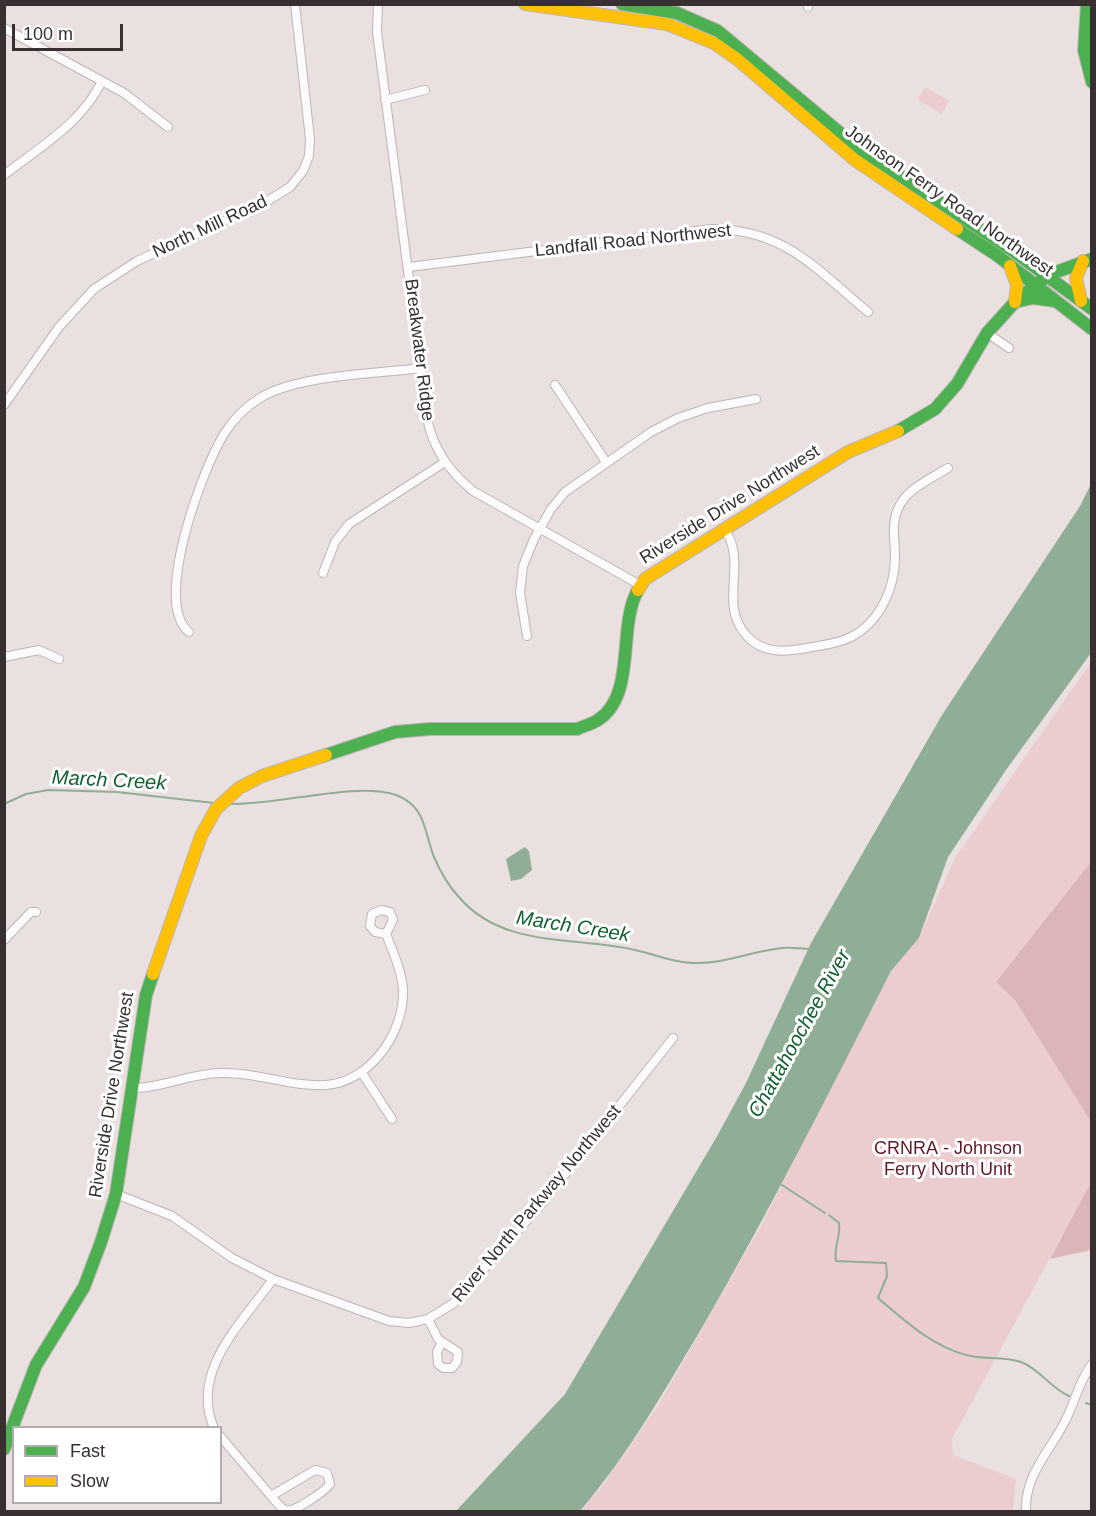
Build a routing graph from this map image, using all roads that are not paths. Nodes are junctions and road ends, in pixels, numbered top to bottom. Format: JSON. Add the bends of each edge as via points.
{"nodes":[{"id":1,"x":294,"y":4,"type":"edge"},
{"id":2,"x":378,"y":4,"type":"edge"},
{"id":3,"x":525,"y":4,"type":"edge"},
{"id":4,"x":622,"y":4,"type":"edge"},
{"id":5,"x":1087,"y":4,"type":"edge"},
{"id":6,"x":610,"y":10,"type":"edge"},
{"id":7,"x":4,"y":28,"type":"edge"},
{"id":8,"x":102,"y":81,"type":"junction"},
{"id":9,"x":1092,"y":82,"type":"edge"},
{"id":10,"x":425,"y":90,"type":"dead end"},
{"id":11,"x":385,"y":100,"type":"junction"},
{"id":12,"x":168,"y":127,"type":"dead end"},
{"id":13,"x":4,"y":175,"type":"edge"},
{"id":14,"x":1088,"y":260,"type":"edge"},
{"id":15,"x":1009,"y":265,"type":"junction"},
{"id":16,"x":409,"y":267,"type":"junction"},
{"id":17,"x":1048,"y":275,"type":"junction"},
{"id":18,"x":1036,"y":284,"type":"junction"},
{"id":19,"x":1057,"y":301,"type":"junction"},
{"id":20,"x":1015,"y":302,"type":"junction"},
{"id":21,"x":1086,"y":305,"type":"edge"},
{"id":22,"x":868,"y":312,"type":"dead end"},
{"id":23,"x":1092,"y":329,"type":"edge"},
{"id":24,"x":987,"y":333,"type":"junction"},
{"id":25,"x":1009,"y":348,"type":"dead end"},
{"id":26,"x":421,"y":368,"type":"junction"},
{"id":27,"x":555,"y":385,"type":"dead end"},
{"id":28,"x":756,"y":399,"type":"dead end"},
{"id":29,"x":4,"y":405,"type":"edge"},
{"id":30,"x":445,"y":462,"type":"junction"},
{"id":31,"x":606,"y":462,"type":"junction"},
{"id":32,"x":948,"y":468,"type":"dead end"},
{"id":33,"x":540,"y":529,"type":"junction"},
{"id":34,"x":724,"y":529,"type":"junction"},
{"id":35,"x":324,"y":573,"type":"dead end"},
{"id":36,"x":640,"y":585,"type":"junction"},
{"id":37,"x":189,"y":632,"type":"dead end"},
{"id":38,"x":527,"y":636,"type":"dead end"},
{"id":39,"x":4,"y":657,"type":"edge"},
{"id":40,"x":59,"y":659,"type":"dead end"},
{"id":41,"x":36,"y":912,"type":"dead end"},
{"id":42,"x":386,"y":934,"type":"dead end"},
{"id":43,"x":4,"y":940,"type":"edge"},
{"id":44,"x":673,"y":1038,"type":"dead end"},
{"id":45,"x":362,"y":1073,"type":"junction"},
{"id":46,"x":132,"y":1088,"type":"junction"},
{"id":47,"x":392,"y":1119,"type":"dead end"},
{"id":48,"x":116,"y":1194,"type":"junction"},
{"id":49,"x":273,"y":1279,"type":"junction"},
{"id":50,"x":428,"y":1319,"type":"junction"},
{"id":51,"x":442,"y":1342,"type":"dead end"},
{"id":52,"x":1092,"y":1364,"type":"edge"},
{"id":53,"x":13,"y":1426,"type":"edge"},
{"id":54,"x":213,"y":1426,"type":"edge"},
{"id":55,"x":12,"y":1428,"type":"edge"},
{"id":56,"x":222,"y":1438,"type":"edge"},
{"id":57,"x":4,"y":1449,"type":"edge"},
{"id":58,"x":271,"y":1496,"type":"junction"},
{"id":59,"x":1026,"y":1512,"type":"edge"}],
"edges":[{"from":1,"to":29,"type":"street","name":"North Mill Road","via":[[310,139],[309,156],[297,179],[266,202],[137,261],[94,289],[59,327]]},
{"from":2,"to":11,"type":"street","name":"Breakwater Ridge","via":[[377,32]]},
{"from":3,"to":6,"type":"street","name":"Johnson Ferry Road Northwest"},
{"from":4,"to":17,"type":"street","name":"Johnson Ferry Road Northwest","via":[[677,13],[718,31],[857,147]]},
{"from":5,"to":9,"type":"street","via":[[1084,50]]},
{"from":6,"to":15,"type":"street","name":"Johnson Ferry Road Northwest","via":[[675,26],[714,43],[855,160]]},
{"from":7,"to":8,"type":"street"},
{"from":8,"to":12,"type":"street","via":[[139,103]]},
{"from":8,"to":13,"type":"street","via":[[75,120]]},
{"from":10,"to":11,"type":"street"},
{"from":11,"to":16,"type":"street","name":"Breakwater Ridge"},
{"from":14,"to":17,"type":"street","name":"Riverside Drive Northwest"},
{"from":14,"to":21,"type":"street","via":[[1076,278]]},
{"from":15,"to":18,"type":"street","name":"Johnson Ferry Road Northwest"},
{"from":15,"to":20,"type":"street","via":[[1016,281]]},
{"from":16,"to":22,"type":"street","name":"Landfall Road Northwest","via":[[736,229],[787,247]]},
{"from":16,"to":26,"type":"street","name":"Breakwater Ridge"},
{"from":17,"to":18,"type":"street","name":"Riverside Drive Northwest"},
{"from":17,"to":21,"type":"street","name":"Johnson Ferry Road Northwest"},
{"from":18,"to":19,"type":"street","name":"Johnson Ferry Road Northwest"},
{"from":18,"to":20,"type":"street","name":"Riverside Drive Northwest"},
{"from":19,"to":20,"type":"street","via":[[1033,298]]},
{"from":19,"to":23,"type":"street","name":"Johnson Ferry Road Northwest"},
{"from":20,"to":24,"type":"street","name":"Riverside Drive Northwest"},
{"from":24,"to":25,"type":"street"},
{"from":24,"to":34,"type":"street","name":"Riverside Drive Northwest","via":[[957,384],[935,409],[894,434],[848,452]]},
{"from":26,"to":30,"type":"street","name":"Breakwater Ridge","via":[[428,426]]},
{"from":26,"to":37,"type":"street","via":[[288,386],[259,399],[234,420],[216,449],[180,548],[177,612]]},
{"from":27,"to":31,"type":"street"},
{"from":28,"to":31,"type":"street","via":[[678,418]]},
{"from":30,"to":33,"type":"street","name":"Breakwater Ridge","via":[[473,491]]},
{"from":30,"to":35,"type":"street","via":[[349,524],[335,542]]},
{"from":31,"to":33,"type":"street","via":[[566,492]]},
{"from":32,"to":34,"type":"street","via":[[915,488],[902,502],[893,523],[895,566],[887,597],[865,627],[837,643],[780,651],[761,646],[747,636],[734,612],[735,550]]},
{"from":33,"to":36,"type":"street","name":"Breakwater Ridge"},
{"from":33,"to":38,"type":"street","via":[[520,580]]},
{"from":34,"to":36,"type":"street","name":"Riverside Drive Northwest","via":[[660,567]]},
{"from":36,"to":46,"type":"street","name":"Riverside Drive Northwest","via":[[617,697],[604,718],[591,726],[395,732],[262,776],[227,798],[201,836],[146,995]]},
{"from":39,"to":40,"type":"street","via":[[39,650]]},
{"from":41,"to":43,"type":"street","via":[[21,920]]},
{"from":42,"to":45,"type":"street","via":[[400,973],[402,1005],[385,1046]]},
{"from":44,"to":50,"type":"street","name":"River North Parkway Northwest","via":[[543,1202],[454,1303]]},
{"from":45,"to":46,"type":"street","via":[[327,1085],[250,1074],[203,1074]]},
{"from":45,"to":47,"type":"street"},
{"from":46,"to":48,"type":"street","name":"Riverside Drive Northwest"},
{"from":48,"to":49,"type":"street","name":"River North Parkway Northwest","via":[[172,1216],[232,1258]]},
{"from":48,"to":53,"type":"street","name":"Riverside Drive Northwest","via":[[88,1277],[36,1365]]},
{"from":49,"to":50,"type":"street","name":"River North Parkway Northwest","via":[[389,1321],[409,1323]]},
{"from":49,"to":54,"type":"street","via":[[210,1374],[208,1408]]},
{"from":50,"to":51,"type":"street"},
{"from":52,"to":59,"type":"street","via":[[1064,1424],[1035,1468]]},
{"from":55,"to":57,"type":"street","name":"Riverside Drive Northwest"},
{"from":56,"to":58,"type":"street"},
{"from":58,"to":58,"type":"street","via":[[315,1470],[324,1471],[329,1477],[326,1490],[292,1510],[284,1509]]}]}
